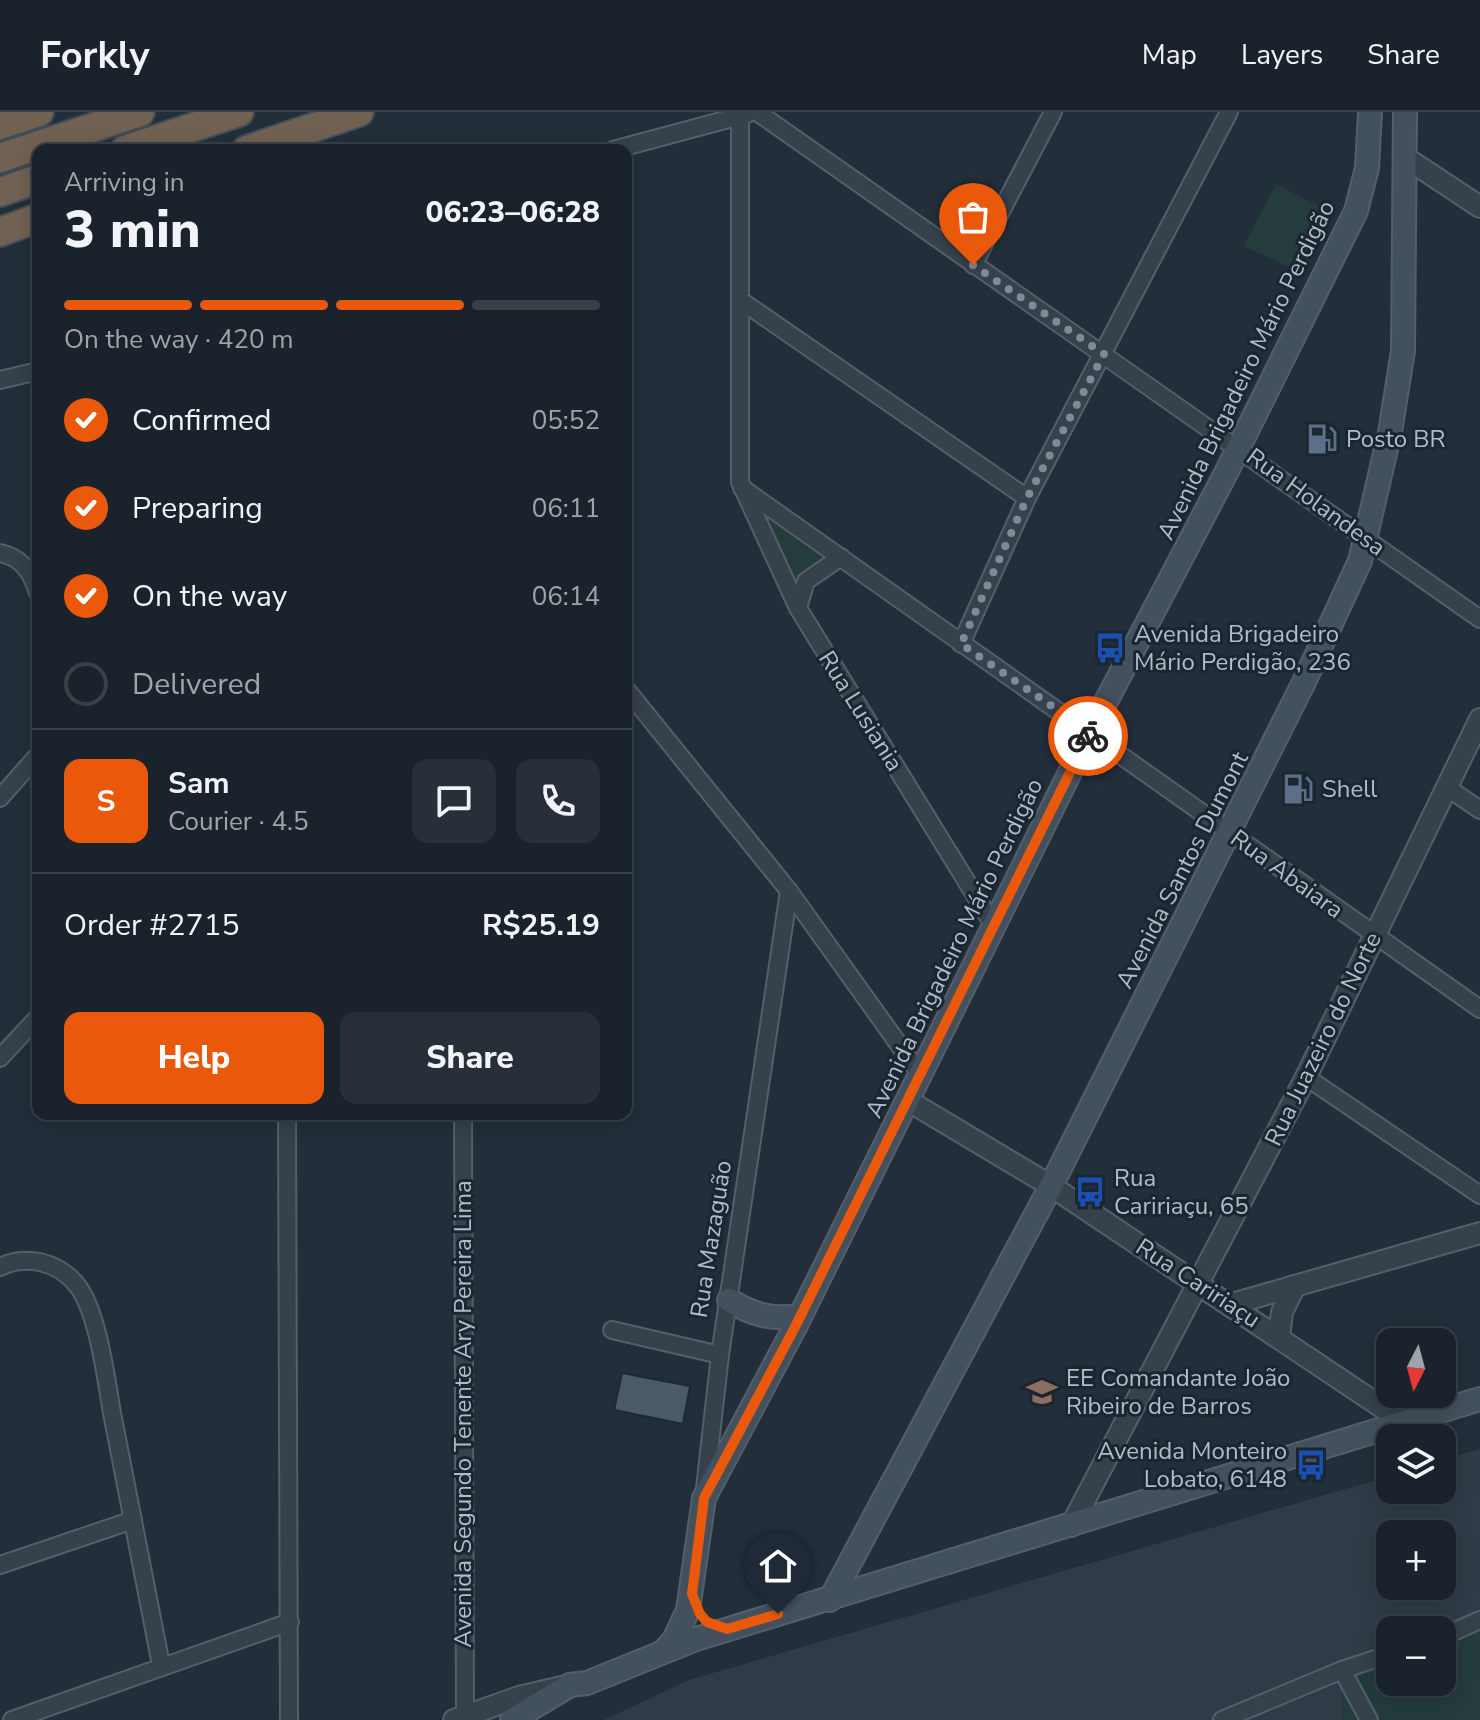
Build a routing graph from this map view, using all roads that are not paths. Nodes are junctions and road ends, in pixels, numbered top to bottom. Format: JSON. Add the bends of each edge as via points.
{"nodes":[{"id":1,"x":39,"y":112,"type":"edge"},
{"id":2,"x":140,"y":112,"type":"edge"},
{"id":3,"x":239,"y":112,"type":"edge"},
{"id":4,"x":359,"y":112,"type":"edge"},
{"id":5,"x":1053,"y":112,"type":"edge"},
{"id":6,"x":1229,"y":112,"type":"edge"},
{"id":7,"x":1370,"y":112,"type":"edge"},
{"id":8,"x":1405,"y":112,"type":"edge"},
{"id":9,"x":751,"y":113,"type":"edge"},
{"id":10,"x":0,"y":125,"type":"edge"},
{"id":11,"x":43,"y":144,"type":"edge"},
{"id":12,"x":143,"y":144,"type":"edge"},
{"id":13,"x":265,"y":144,"type":"edge"},
{"id":14,"x":632,"y":145,"type":"edge"},
{"id":15,"x":32,"y":147,"type":"edge"},
{"id":16,"x":0,"y":158,"type":"edge"},
{"id":17,"x":1406,"y":158,"type":"junction"},
{"id":18,"x":32,"y":181,"type":"edge"},
{"id":19,"x":0,"y":192,"type":"edge"},
{"id":20,"x":1480,"y":207,"type":"edge"},
{"id":21,"x":32,"y":220,"type":"edge"},
{"id":22,"x":0,"y":232,"type":"edge"},
{"id":23,"x":973,"y":265,"type":"junction"},
{"id":24,"x":740,"y":300,"type":"junction"},
{"id":25,"x":1104,"y":354,"type":"junction"},
{"id":26,"x":32,"y":372,"type":"edge"},
{"id":27,"x":0,"y":380,"type":"edge"},
{"id":28,"x":1239,"y":447,"type":"junction"},
{"id":29,"x":742,"y":488,"type":"junction"},
{"id":30,"x":1027,"y":498,"type":"junction"},
{"id":31,"x":1367,"y":539,"type":"junction"},
{"id":32,"x":0,"y":553,"type":"edge"},
{"id":33,"x":841,"y":557,"type":"junction"},
{"id":34,"x":32,"y":575,"type":"edge"},
{"id":35,"x":798,"y":608,"type":"junction"},
{"id":36,"x":1480,"y":619,"type":"edge"},
{"id":37,"x":961,"y":644,"type":"junction"},
{"id":38,"x":632,"y":696,"type":"edge"},
{"id":39,"x":1480,"y":719,"type":"edge"},
{"id":40,"x":1090,"y":732,"type":"junction"},
{"id":41,"x":32,"y":762,"type":"edge"},
{"id":42,"x":1448,"y":788,"type":"junction"},
{"id":43,"x":0,"y":798,"type":"edge"},
{"id":44,"x":1480,"y":810,"type":"edge"},
{"id":45,"x":1230,"y":833,"type":"junction"},
{"id":46,"x":789,"y":891,"type":"junction"},
{"id":47,"x":994,"y":926,"type":"junction"},
{"id":48,"x":1373,"y":935,"type":"junction"},
{"id":49,"x":1480,"y":1009,"type":"edge"},
{"id":50,"x":32,"y":1023,"type":"edge"},
{"id":51,"x":0,"y":1058,"type":"edge"},
{"id":52,"x":920,"y":1074,"type":"junction"},
{"id":53,"x":1306,"y":1077,"type":"junction"},
{"id":54,"x":907,"y":1100,"type":"junction"},
{"id":55,"x":287,"y":1120,"type":"edge"},
{"id":56,"x":463,"y":1120,"type":"edge"},
{"id":57,"x":1051,"y":1186,"type":"junction"},
{"id":58,"x":1476,"y":1192,"type":"edge"},
{"id":59,"x":1480,"y":1210,"type":"edge"},
{"id":60,"x":1479,"y":1229,"type":"edge"},
{"id":61,"x":0,"y":1267,"type":"edge"},
{"id":62,"x":1200,"y":1284,"type":"junction"},
{"id":63,"x":1295,"y":1286,"type":"junction"},
{"id":64,"x":729,"y":1300,"type":"junction"},
{"id":65,"x":1232,"y":1304,"type":"junction"},
{"id":66,"x":800,"y":1316,"type":"junction"},
{"id":67,"x":612,"y":1330,"type":"dead end"},
{"id":68,"x":1279,"y":1336,"type":"junction"},
{"id":69,"x":720,"y":1355,"type":"junction"},
{"id":70,"x":1480,"y":1399,"type":"edge"},
{"id":71,"x":1404,"y":1422,"type":"junction"},
{"id":72,"x":704,"y":1498,"type":"junction"},
{"id":73,"x":133,"y":1520,"type":"junction"},
{"id":74,"x":1071,"y":1526,"type":"junction"},
{"id":75,"x":0,"y":1565,"type":"edge"},
{"id":76,"x":692,"y":1594,"type":"junction"},
{"id":77,"x":830,"y":1600,"type":"junction"},
{"id":78,"x":1480,"y":1620,"type":"edge"},
{"id":79,"x":290,"y":1622,"type":"junction"},
{"id":80,"x":727,"y":1629,"type":"junction"},
{"id":81,"x":1456,"y":1631,"type":"edge"},
{"id":82,"x":664,"y":1651,"type":"junction"},
{"id":83,"x":1376,"y":1659,"type":"edge"},
{"id":84,"x":161,"y":1665,"type":"junction"},
{"id":85,"x":1342,"y":1670,"type":"junction"},
{"id":86,"x":579,"y":1684,"type":"junction"},
{"id":87,"x":460,"y":1717,"type":"edge"},
{"id":88,"x":12,"y":1720,"type":"edge"},
{"id":89,"x":289,"y":1720,"type":"edge"},
{"id":90,"x":512,"y":1720,"type":"edge"},
{"id":91,"x":532,"y":1720,"type":"edge"},
{"id":92,"x":1222,"y":1720,"type":"edge"},
{"id":93,"x":1369,"y":1720,"type":"edge"}],
"edges":[{"from":1,"to":10,"type":"highway"},
{"from":2,"to":11,"type":"highway"},
{"from":3,"to":12,"type":"highway"},
{"from":4,"to":13,"type":"highway"},
{"from":5,"to":23,"type":"street"},
{"from":6,"to":25,"type":"street"},
{"from":7,"to":28,"type":"main road","name":"Avenida Brigadeiro Mário Perdigão","via":[[1367,168],[1356,211]]},
{"from":8,"to":17,"type":"main road","name":"Avenida Santos Dumont"},
{"from":9,"to":14,"type":"street"},
{"from":9,"to":23,"type":"street","name":"Rua Holandesa"},
{"from":9,"to":24,"type":"street","name":"Rua Lusiania"},
{"from":15,"to":16,"type":"highway"},
{"from":17,"to":20,"type":"street"},
{"from":17,"to":31,"type":"main road","name":"Avenida Santos Dumont","via":[[1403,351]]},
{"from":18,"to":19,"type":"highway"},
{"from":21,"to":22,"type":"highway"},
{"from":23,"to":25,"type":"street","name":"Rua Holandesa"},
{"from":24,"to":29,"type":"street","name":"Rua Lusiania"},
{"from":24,"to":30,"type":"street"},
{"from":25,"to":28,"type":"street","name":"Rua Holandesa"},
{"from":25,"to":30,"type":"street"},
{"from":26,"to":27,"type":"street"},
{"from":28,"to":31,"type":"street","name":"Rua Holandesa"},
{"from":28,"to":40,"type":"main road","name":"Avenida Brigadeiro Mário Perdigão"},
{"from":29,"to":33,"type":"street","name":"Rua Abaiara"},
{"from":29,"to":35,"type":"street","name":"Rua Lusiania"},
{"from":30,"to":37,"type":"street"},
{"from":31,"to":36,"type":"street","name":"Rua Holandesa"},
{"from":31,"to":45,"type":"main road","name":"Avenida Santos Dumont"},
{"from":32,"to":34,"type":"street","via":[[20,561]]},
{"from":33,"to":35,"type":"street","via":[[806,581]]},
{"from":33,"to":37,"type":"street","name":"Rua Abaiara"},
{"from":35,"to":47,"type":"street","name":"Rua Lusiania"},
{"from":37,"to":40,"type":"street","name":"Rua Abaiara"},
{"from":38,"to":46,"type":"street"},
{"from":39,"to":42,"type":"street","name":"Rua Juazeiro do Norte"},
{"from":40,"to":45,"type":"street","name":"Rua Abaiara"},
{"from":40,"to":47,"type":"main road","name":"Avenida Brigadeiro Mário Perdigão"},
{"from":41,"to":43,"type":"street"},
{"from":42,"to":44,"type":"street"},
{"from":42,"to":48,"type":"street","name":"Rua Juazeiro do Norte"},
{"from":45,"to":48,"type":"street","name":"Rua Abaiara"},
{"from":45,"to":57,"type":"main road","name":"Avenida Santos Dumont"},
{"from":46,"to":52,"type":"street"},
{"from":46,"to":64,"type":"street","name":"Rua Mazaguão"},
{"from":47,"to":52,"type":"main road","name":"Avenida Brigadeiro Mário Perdigão"},
{"from":48,"to":49,"type":"street","name":"Rua Abaiara"},
{"from":48,"to":53,"type":"street","name":"Rua Juazeiro do Norte"},
{"from":50,"to":51,"type":"street"},
{"from":52,"to":54,"type":"main road","name":"Avenida Brigadeiro Mário Perdigão"},
{"from":53,"to":58,"type":"street"},
{"from":53,"to":62,"type":"street","name":"Rua Juazeiro do Norte"},
{"from":54,"to":57,"type":"street","name":"Rua Caririaçu"},
{"from":54,"to":66,"type":"main road","name":"Avenida Brigadeiro Mário Perdigão"},
{"from":55,"to":79,"type":"street"},
{"from":56,"to":87,"type":"street","name":"Avenida Segundo Tenente Ary Pereira Lima"},
{"from":57,"to":62,"type":"street","name":"Rua Caririaçu"},
{"from":57,"to":77,"type":"main road","name":"Avenida Santos Dumont"},
{"from":58,"to":59,"type":"street"},
{"from":60,"to":63,"type":"street"},
{"from":61,"to":73,"type":"street","via":[[11,1261],[36,1261],[61,1269],[79,1287],[104,1372]]},
{"from":62,"to":65,"type":"street","name":"Rua Caririaçu"},
{"from":62,"to":74,"type":"street","name":"Rua Juazeiro do Norte"},
{"from":63,"to":65,"type":"street"},
{"from":63,"to":68,"type":"street","via":[[1282,1312]]},
{"from":64,"to":66,"type":"main road","via":[[774,1319]]},
{"from":64,"to":69,"type":"street","name":"Rua Mazaguão"},
{"from":65,"to":68,"type":"street","name":"Rua Caririaçu"},
{"from":66,"to":72,"type":"main road","name":"Avenida Brigadeiro Mário Perdigão"},
{"from":67,"to":69,"type":"street"},
{"from":68,"to":71,"type":"street","name":"Rua Caririaçu"},
{"from":69,"to":72,"type":"street","name":"Rua Mazaguão"},
{"from":70,"to":71,"type":"main road"},
{"from":71,"to":74,"type":"main road"},
{"from":72,"to":76,"type":"main road","name":"Rua Mazaguão"},
{"from":73,"to":75,"type":"street"},
{"from":73,"to":84,"type":"street"},
{"from":74,"to":77,"type":"main road"},
{"from":76,"to":80,"type":"main road","via":[[707,1622]]},
{"from":76,"to":82,"type":"main road","name":"Rua Mazaguão","via":[[682,1625]]},
{"from":77,"to":80,"type":"main road"},
{"from":78,"to":81,"type":"street"},
{"from":79,"to":84,"type":"street"},
{"from":79,"to":89,"type":"street"},
{"from":80,"to":82,"type":"main road"},
{"from":82,"to":86,"type":"main road"},
{"from":83,"to":85,"type":"street"},
{"from":84,"to":88,"type":"street"},
{"from":85,"to":92,"type":"street"},
{"from":85,"to":93,"type":"street"},
{"from":86,"to":87,"type":"street"},
{"from":86,"to":90,"type":"main road"},
{"from":86,"to":91,"type":"main road"}]}
